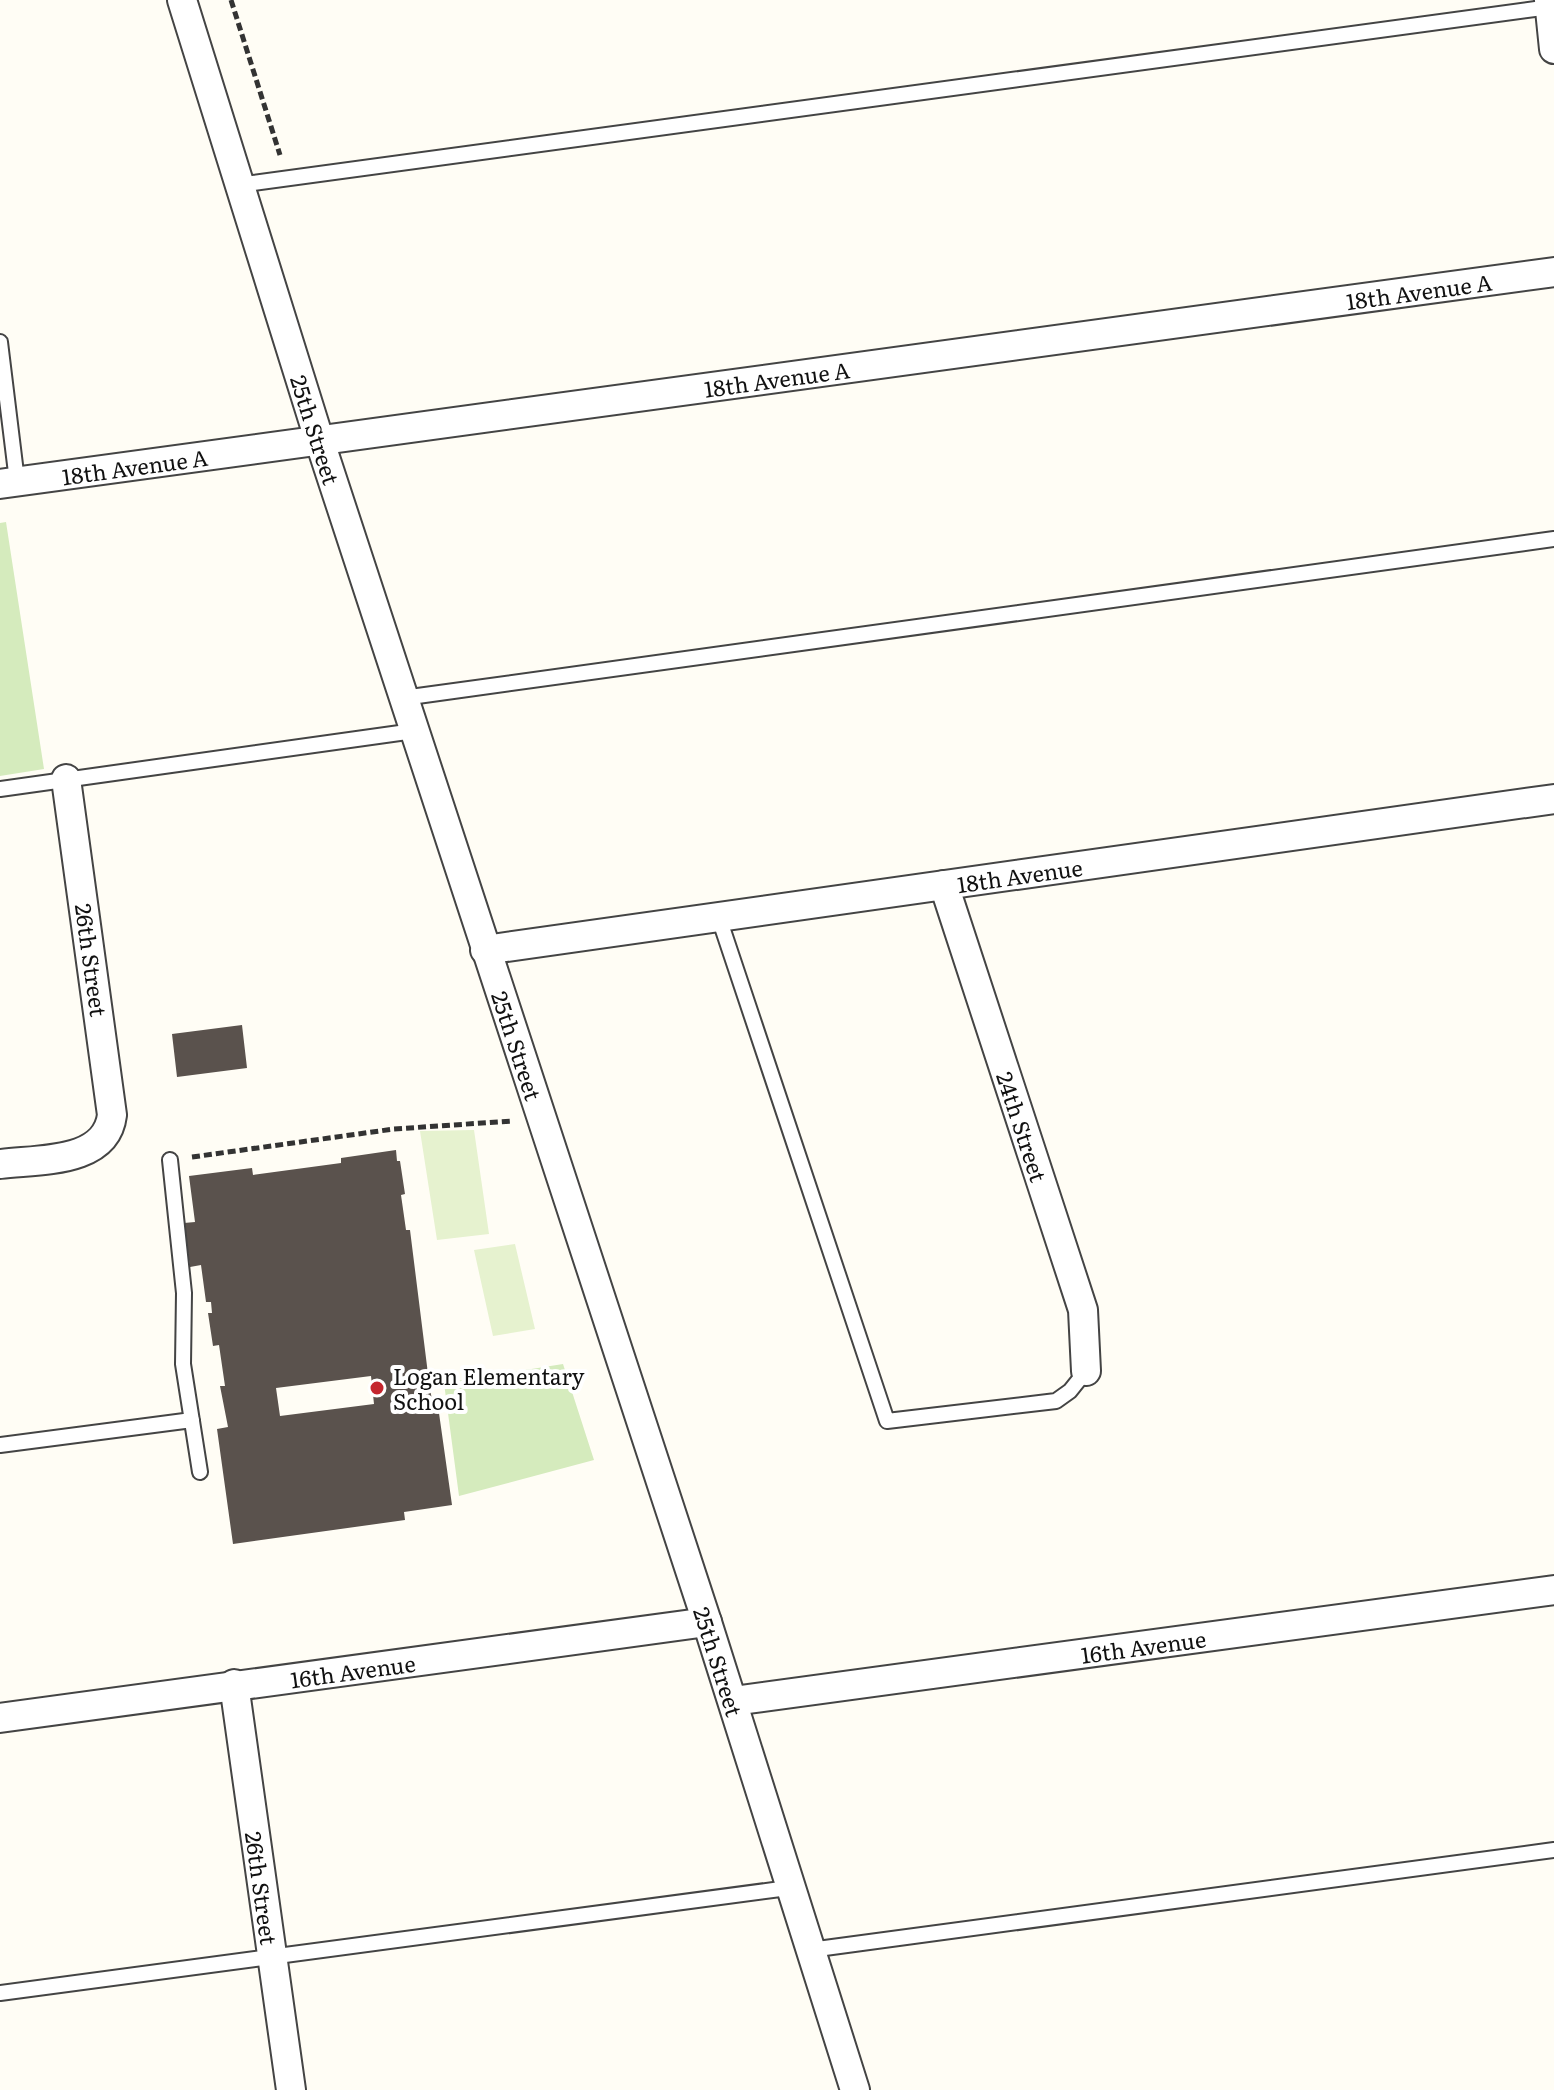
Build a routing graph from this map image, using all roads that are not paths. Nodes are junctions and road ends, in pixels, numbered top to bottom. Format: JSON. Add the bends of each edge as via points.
{"nodes":[{"id":1,"x":182,"y":0,"type":"edge"},
{"id":2,"x":1549,"y":4,"type":"edge"},
{"id":3,"x":1554,"y":49,"type":"edge"},
{"id":4,"x":237,"y":185,"type":"junction"},
{"id":5,"x":1554,"y":272,"type":"edge"},
{"id":6,"x":0,"y":342,"type":"edge"},
{"id":7,"x":319,"y":439,"type":"junction"},
{"id":8,"x":9,"y":482,"type":"edge"},
{"id":9,"x":1554,"y":539,"type":"edge"},
{"id":10,"x":403,"y":698,"type":"junction"},
{"id":11,"x":414,"y":731,"type":"junction"},
{"id":12,"x":66,"y":779,"type":"junction"},
{"id":13,"x":0,"y":789,"type":"edge"},
{"id":14,"x":1554,"y":799,"type":"edge"},
{"id":15,"x":944,"y":885,"type":"junction"},
{"id":16,"x":719,"y":918,"type":"junction"},
{"id":17,"x":485,"y":950,"type":"junction"},
{"id":18,"x":170,"y":1160,"type":"road end"},
{"id":19,"x":0,"y":1164,"type":"edge"},
{"id":20,"x":1086,"y":1371,"type":"joint"},
{"id":21,"x":192,"y":1420,"type":"junction"},
{"id":22,"x":0,"y":1445,"type":"edge"},
{"id":23,"x":200,"y":1472,"type":"dead end"},
{"id":24,"x":1554,"y":1590,"type":"edge"},
{"id":25,"x":707,"y":1622,"type":"junction"},
{"id":26,"x":234,"y":1684,"type":"junction"},
{"id":27,"x":733,"y":1701,"type":"junction"},
{"id":28,"x":0,"y":1718,"type":"edge"},
{"id":29,"x":1554,"y":1850,"type":"edge"},
{"id":30,"x":788,"y":1888,"type":"junction"},
{"id":31,"x":810,"y":1950,"type":"junction"},
{"id":32,"x":273,"y":1956,"type":"junction"},
{"id":33,"x":0,"y":1993,"type":"edge"},
{"id":34,"x":291,"y":2090,"type":"edge"},
{"id":35,"x":855,"y":2090,"type":"edge"}],
"edges":[{"from":1,"to":4,"type":"street","name":"25th Street"},
{"from":2,"to":3,"type":"street"},
{"from":2,"to":4,"type":"lane"},
{"from":4,"to":7,"type":"street","name":"25th Street"},
{"from":5,"to":7,"type":"street","name":"18th Avenue A"},
{"from":6,"to":8,"type":"lane"},
{"from":7,"to":8,"type":"street","name":"18th Avenue A"},
{"from":7,"to":10,"type":"street","name":"25th Street"},
{"from":9,"to":10,"type":"lane"},
{"from":10,"to":11,"type":"street","name":"25th Street"},
{"from":11,"to":12,"type":"lane"},
{"from":11,"to":17,"type":"street","name":"25th Street"},
{"from":12,"to":13,"type":"lane"},
{"from":12,"to":19,"type":"street","name":"26th Street","via":[[110,1130],[104,1140],[73,1154]]},
{"from":14,"to":15,"type":"street","name":"18th Avenue"},
{"from":15,"to":16,"type":"street","name":"18th Avenue"},
{"from":15,"to":20,"type":"street","name":"24th Street","via":[[1083,1310]]},
{"from":16,"to":17,"type":"street","name":"18th Avenue"},
{"from":16,"to":20,"type":"lane","via":[[887,1421],[1056,1401]]},
{"from":17,"to":25,"type":"street","name":"25th Street"},
{"from":18,"to":21,"type":"lane","via":[[184,1293],[183,1364]]},
{"from":21,"to":22,"type":"lane"},
{"from":21,"to":23,"type":"lane"},
{"from":24,"to":27,"type":"street","name":"16th Avenue"},
{"from":25,"to":26,"type":"street","name":"16th Avenue"},
{"from":25,"to":27,"type":"street","name":"25th Street"},
{"from":26,"to":28,"type":"street","name":"16th Avenue"},
{"from":26,"to":32,"type":"street","name":"26th Street"},
{"from":27,"to":30,"type":"street","name":"25th Street"},
{"from":29,"to":31,"type":"lane"},
{"from":30,"to":31,"type":"street","name":"25th Street"},
{"from":30,"to":32,"type":"lane"},
{"from":31,"to":35,"type":"street","name":"25th Street"},
{"from":32,"to":33,"type":"lane"},
{"from":32,"to":34,"type":"street","name":"26th Street"}]}
